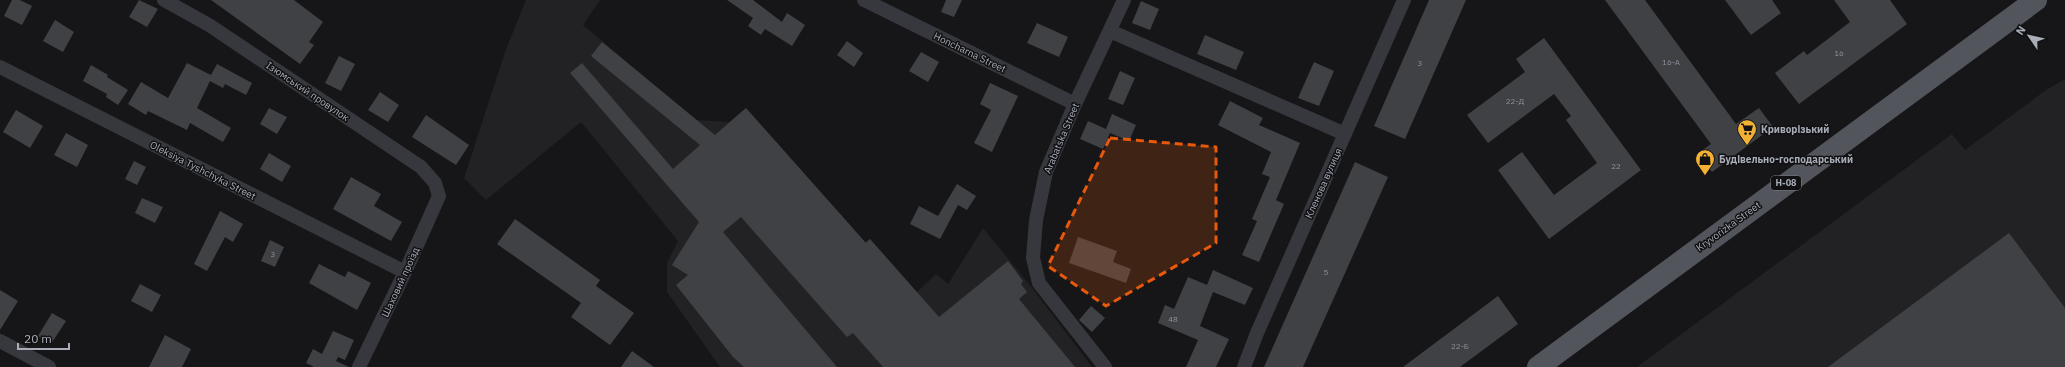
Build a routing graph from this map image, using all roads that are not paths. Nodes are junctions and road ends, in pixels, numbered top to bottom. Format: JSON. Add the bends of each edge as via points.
{"nodes":[{"id":1,"x":164,"y":0,"type":"edge"},
{"id":2,"x":864,"y":0,"type":"edge"},
{"id":3,"x":1124,"y":0,"type":"edge"},
{"id":4,"x":1404,"y":0,"type":"edge"},
{"id":5,"x":2036,"y":0,"type":"edge"},
{"id":6,"x":1110,"y":31,"type":"junction"},
{"id":7,"x":0,"y":67,"type":"edge"},
{"id":8,"x":1075,"y":104,"type":"junction"},
{"id":9,"x":1345,"y":134,"type":"junction"},
{"id":10,"x":439,"y":196,"type":"joint"},
{"id":11,"x":405,"y":272,"type":"junction"},
{"id":12,"x":0,"y":341,"type":"edge"},
{"id":13,"x":49,"y":367,"type":"edge"},
{"id":14,"x":359,"y":367,"type":"edge"},
{"id":15,"x":1105,"y":367,"type":"edge"},
{"id":16,"x":1244,"y":367,"type":"edge"},
{"id":17,"x":1538,"y":367,"type":"edge"}],
"edges":[{"from":1,"to":10,"type":"street","name":"Ізюмський провулок","via":[[209,25],[421,167],[435,183]]},
{"from":2,"to":8,"type":"street","name":"Honcharna Street"},
{"from":3,"to":6,"type":"street","name":"Arabatska Street"},
{"from":4,"to":9,"type":"street","name":"Кленова вулиця"},
{"from":5,"to":17,"type":"main road","name":"Kryvorizka Street","number":"Н-08"},
{"from":6,"to":8,"type":"street","name":"Arabatska Street"},
{"from":6,"to":9,"type":"street"},
{"from":7,"to":11,"type":"street","name":"Oleksiya Tyshchyka Street"},
{"from":8,"to":15,"type":"street","name":"Arabatska Street","via":[[1046,172],[1036,220],[1033,258],[1040,284]]},
{"from":9,"to":16,"type":"street","name":"Кленова вулиця"},
{"from":10,"to":11,"type":"street","name":"Шаховий проїзд"},
{"from":11,"to":14,"type":"street","name":"Шаховий проїзд"},
{"from":12,"to":13,"type":"street"}]}
